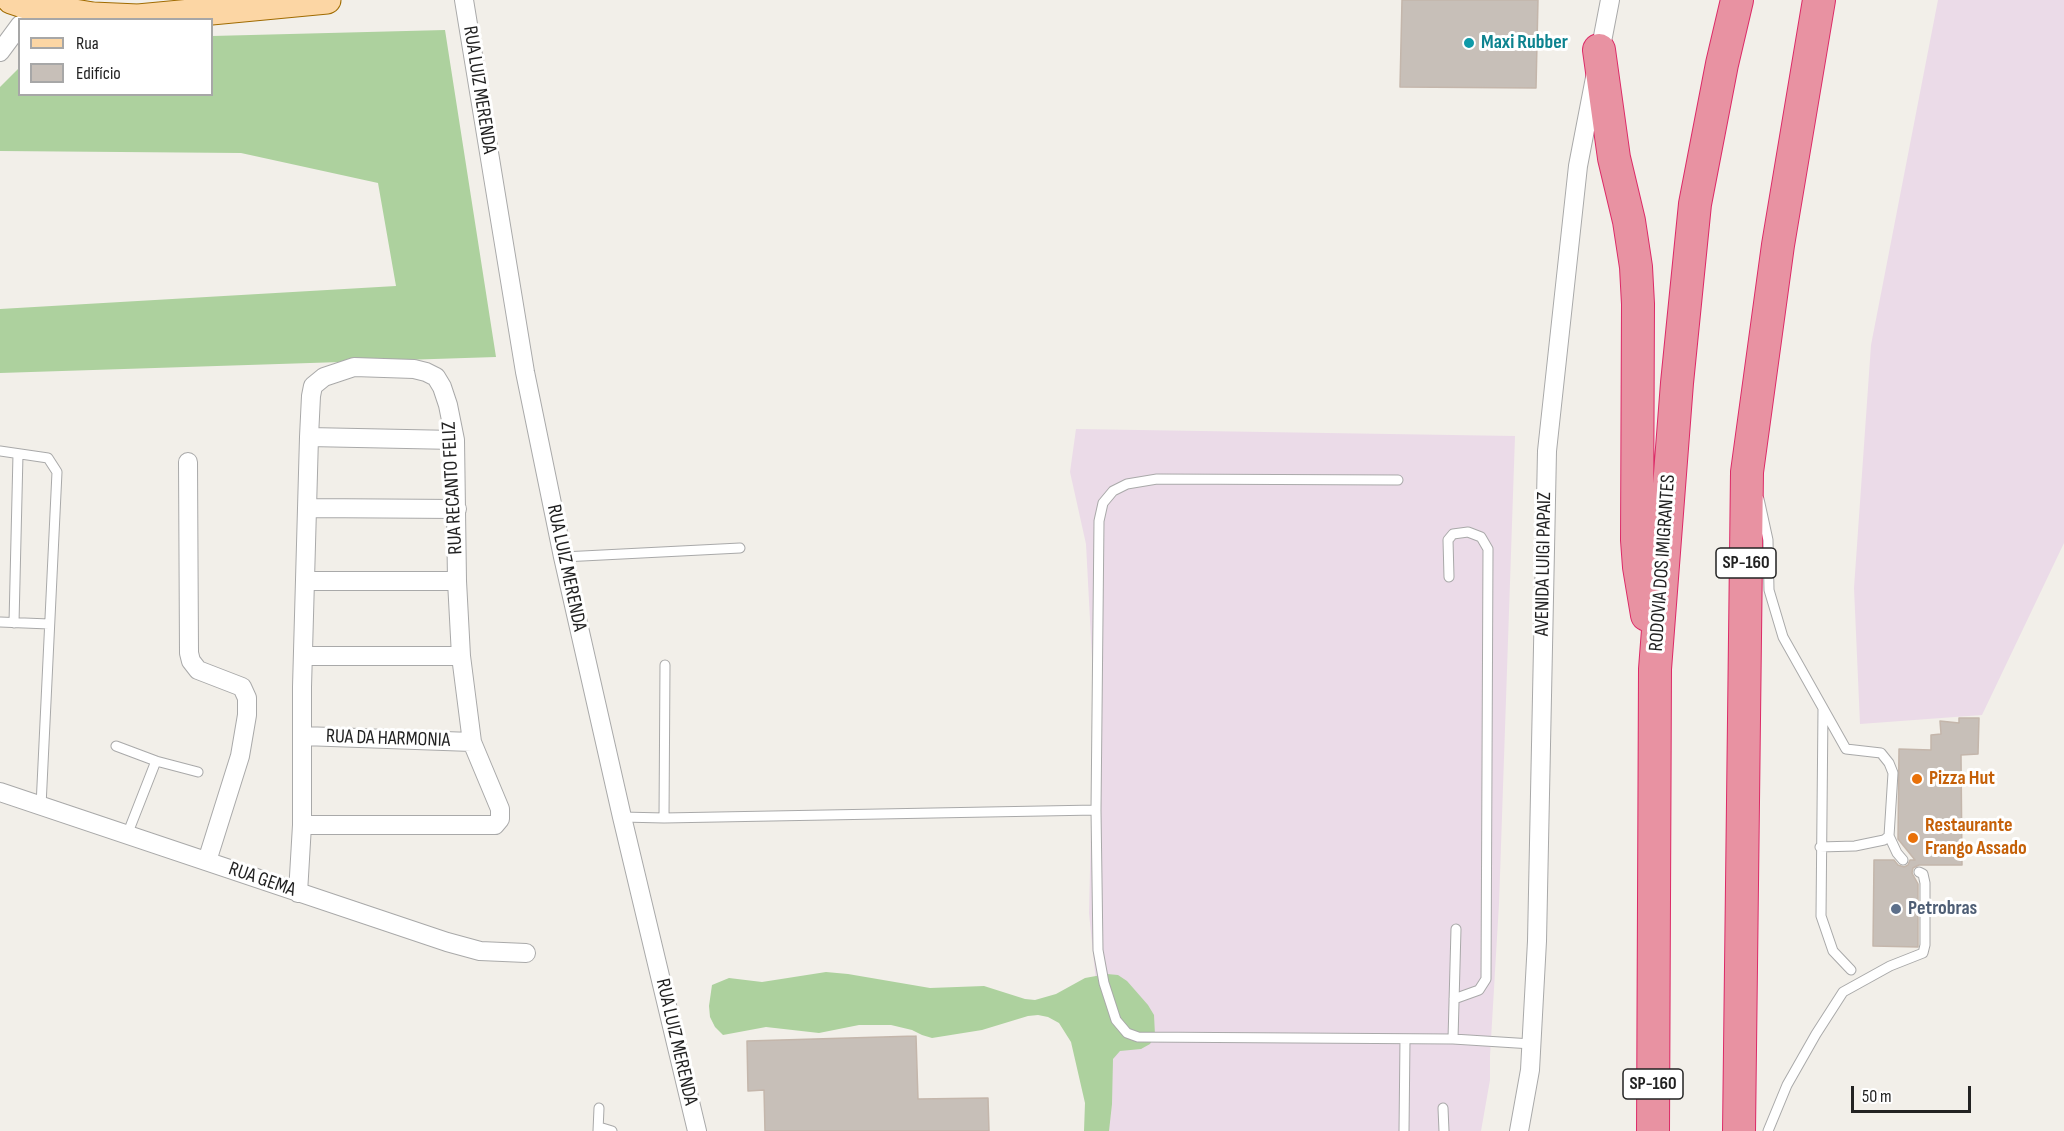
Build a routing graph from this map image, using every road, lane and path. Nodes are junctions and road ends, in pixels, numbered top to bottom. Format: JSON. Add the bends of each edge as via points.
{"nodes":[{"id":1,"x":327,"y":0,"type":"edge"},
{"id":2,"x":464,"y":0,"type":"edge"},
{"id":3,"x":1610,"y":0,"type":"edge"},
{"id":4,"x":1737,"y":0,"type":"edge"},
{"id":5,"x":1819,"y":0,"type":"edge"},
{"id":6,"x":23,"y":10,"type":"edge"},
{"id":7,"x":18,"y":19,"type":"edge"},
{"id":8,"x":1599,"y":50,"type":"junction"},
{"id":9,"x":0,"y":52,"type":"edge"},
{"id":10,"x":309,"y":437,"type":"junction"},
{"id":11,"x":455,"y":440,"type":"junction"},
{"id":12,"x":0,"y":452,"type":"edge"},
{"id":13,"x":18,"y":454,"type":"junction"},
{"id":14,"x":188,"y":462,"type":"dead end"},
{"id":15,"x":1747,"y":472,"type":"junction"},
{"id":16,"x":1398,"y":480,"type":"dead end"},
{"id":17,"x":307,"y":508,"type":"junction"},
{"id":18,"x":457,"y":509,"type":"junction"},
{"id":19,"x":740,"y":548,"type":"dead end"},
{"id":20,"x":563,"y":557,"type":"junction"},
{"id":21,"x":1449,"y":577,"type":"dead end"},
{"id":22,"x":305,"y":581,"type":"junction"},
{"id":23,"x":457,"y":581,"type":"junction"},
{"id":24,"x":0,"y":622,"type":"edge"},
{"id":25,"x":14,"y":623,"type":"junction"},
{"id":26,"x":49,"y":624,"type":"junction"},
{"id":27,"x":303,"y":656,"type":"junction"},
{"id":28,"x":461,"y":656,"type":"junction"},
{"id":29,"x":665,"y":665,"type":"dead end"},
{"id":30,"x":1655,"y":669,"type":"junction"},
{"id":31,"x":1823,"y":708,"type":"junction"},
{"id":32,"x":303,"y":736,"type":"junction"},
{"id":33,"x":472,"y":742,"type":"junction"},
{"id":34,"x":116,"y":746,"type":"dead end"},
{"id":35,"x":156,"y":761,"type":"junction"},
{"id":36,"x":198,"y":772,"type":"dead end"},
{"id":37,"x":0,"y":792,"type":"edge"},
{"id":38,"x":40,"y":806,"type":"junction"},
{"id":39,"x":1096,"y":810,"type":"junction"},
{"id":40,"x":622,"y":817,"type":"junction"},
{"id":41,"x":664,"y":818,"type":"junction"},
{"id":42,"x":302,"y":825,"type":"junction"},
{"id":43,"x":127,"y":836,"type":"junction"},
{"id":44,"x":1889,"y":836,"type":"junction"},
{"id":45,"x":1820,"y":847,"type":"junction"},
{"id":46,"x":1903,"y":860,"type":"dead end"},
{"id":47,"x":207,"y":861,"type":"junction"},
{"id":48,"x":1919,"y":872,"type":"dead end"},
{"id":49,"x":298,"y":893,"type":"junction"},
{"id":50,"x":1456,"y":929,"type":"dead end"},
{"id":51,"x":526,"y":953,"type":"dead end"},
{"id":52,"x":1851,"y":970,"type":"dead end"},
{"id":53,"x":1454,"y":999,"type":"junction"},
{"id":54,"x":1405,"y":1039,"type":"junction"},
{"id":55,"x":1453,"y":1039,"type":"junction"},
{"id":56,"x":1532,"y":1044,"type":"junction"},
{"id":57,"x":599,"y":1108,"type":"dead end"},
{"id":58,"x":1443,"y":1108,"type":"dead end"},
{"id":59,"x":599,"y":1129,"type":"edge"},
{"id":60,"x":612,"y":1131,"type":"edge"},
{"id":61,"x":697,"y":1131,"type":"edge"},
{"id":62,"x":1404,"y":1131,"type":"edge"},
{"id":63,"x":1443,"y":1131,"type":"edge"},
{"id":64,"x":1520,"y":1131,"type":"edge"},
{"id":65,"x":1653,"y":1131,"type":"edge"},
{"id":66,"x":1739,"y":1131,"type":"edge"},
{"id":67,"x":1768,"y":1131,"type":"edge"}],
"edges":[{"from":1,"to":6,"type":"main road","via":[[138,18]]},
{"from":2,"to":20,"type":"street","name":"RUA LUIZ MERENDA","via":[[525,372]]},
{"from":3,"to":8,"type":"street","name":"AVENIDA LUIGI PAPAIZ"},
{"from":4,"to":30,"type":"highway","name":"RODOVIA DOS IMIGRANTES","number":"SP-160","via":[[1695,204]]},
{"from":5,"to":15,"type":"highway","number":"SP-160","via":[[1778,245]]},
{"from":7,"to":9,"type":"street"},
{"from":8,"to":30,"type":"highway","via":[[1612,149],[1636,267],[1637,540]]},
{"from":8,"to":56,"type":"street","name":"AVENIDA LUIGI PAPAIZ","via":[[1578,166],[1547,451],[1538,930]]},
{"from":10,"to":11,"type":"street"},
{"from":10,"to":11,"type":"street","name":"RUA RECANTO FELIZ","via":[[313,386],[324,377],[354,368],[414,369],[436,377],[442,387]]},
{"from":10,"to":17,"type":"street","name":"RUA RECANTO FELIZ"},
{"from":11,"to":18,"type":"street","name":"RUA RECANTO FELIZ"},
{"from":12,"to":13,"type":"lane"},
{"from":13,"to":25,"type":"lane"},
{"from":13,"to":26,"type":"lane","via":[[48,458],[57,472]]},
{"from":14,"to":47,"type":"street","via":[[191,661],[198,670],[242,687],[247,698],[240,756]]},
{"from":15,"to":31,"type":"lane","via":[[1764,517],[1769,590],[1782,637]]},
{"from":15,"to":66,"type":"highway","number":"SP-160"},
{"from":16,"to":39,"type":"lane","via":[[1157,479],[1127,484],[1113,491],[1103,503],[1099,521]]},
{"from":17,"to":18,"type":"street"},
{"from":17,"to":22,"type":"street","name":"RUA RECANTO FELIZ"},
{"from":18,"to":23,"type":"street","name":"RUA RECANTO FELIZ"},
{"from":19,"to":20,"type":"lane"},
{"from":20,"to":40,"type":"street","name":"RUA LUIZ MERENDA"},
{"from":21,"to":53,"type":"lane","via":[[1448,540],[1453,534],[1468,532],[1481,537],[1488,549],[1486,979],[1479,990]]},
{"from":22,"to":23,"type":"street"},
{"from":22,"to":27,"type":"street","name":"RUA RECANTO FELIZ"},
{"from":23,"to":28,"type":"street","name":"RUA RECANTO FELIZ"},
{"from":24,"to":25,"type":"lane"},
{"from":25,"to":26,"type":"lane"},
{"from":26,"to":38,"type":"lane"},
{"from":27,"to":28,"type":"street"},
{"from":27,"to":32,"type":"street","name":"RUA RECANTO FELIZ"},
{"from":28,"to":33,"type":"street","name":"RUA RECANTO FELIZ"},
{"from":29,"to":41,"type":"lane"},
{"from":30,"to":65,"type":"highway","name":"RODOVIA DOS IMIGRANTES","number":"SP-160"},
{"from":31,"to":44,"type":"lane","via":[[1846,749],[1881,753],[1889,762],[1893,773]]},
{"from":31,"to":45,"type":"lane"},
{"from":32,"to":33,"type":"street","name":"RUA DA HARMONIA"},
{"from":32,"to":42,"type":"street","name":"RUA RECANTO FELIZ"},
{"from":33,"to":42,"type":"street","name":"RUA RECANTO FELIZ","via":[[500,809],[495,825]]},
{"from":34,"to":35,"type":"lane"},
{"from":35,"to":36,"type":"lane"},
{"from":35,"to":43,"type":"lane"},
{"from":37,"to":38,"type":"street","name":"RUA GEMA"},
{"from":38,"to":43,"type":"street","name":"RUA GEMA"},
{"from":39,"to":41,"type":"lane"},
{"from":39,"to":54,"type":"lane","via":[[1098,950],[1108,998],[1116,1020],[1127,1033],[1138,1037]]},
{"from":40,"to":41,"type":"lane"},
{"from":40,"to":61,"type":"street","name":"RUA LUIZ MERENDA"},
{"from":42,"to":49,"type":"street","name":"RUA RECANTO FELIZ"},
{"from":43,"to":47,"type":"street","name":"RUA GEMA"},
{"from":44,"to":45,"type":"lane","via":[[1855,846]]},
{"from":44,"to":46,"type":"lane"},
{"from":45,"to":52,"type":"lane","via":[[1821,916],[1833,951]]},
{"from":47,"to":49,"type":"street","name":"RUA GEMA"},
{"from":48,"to":67,"type":"lane","via":[[1925,883],[1923,953],[1843,992],[1787,1085]]},
{"from":49,"to":51,"type":"street","name":"RUA GEMA","via":[[469,948]]},
{"from":50,"to":53,"type":"lane"},
{"from":53,"to":55,"type":"lane"},
{"from":54,"to":55,"type":"lane"},
{"from":54,"to":62,"type":"lane"},
{"from":55,"to":56,"type":"lane"},
{"from":56,"to":64,"type":"street","name":"AVENIDA LUIGI PAPAIZ"},
{"from":57,"to":59,"type":"lane"},
{"from":58,"to":63,"type":"lane"},
{"from":59,"to":60,"type":"lane"}]}
